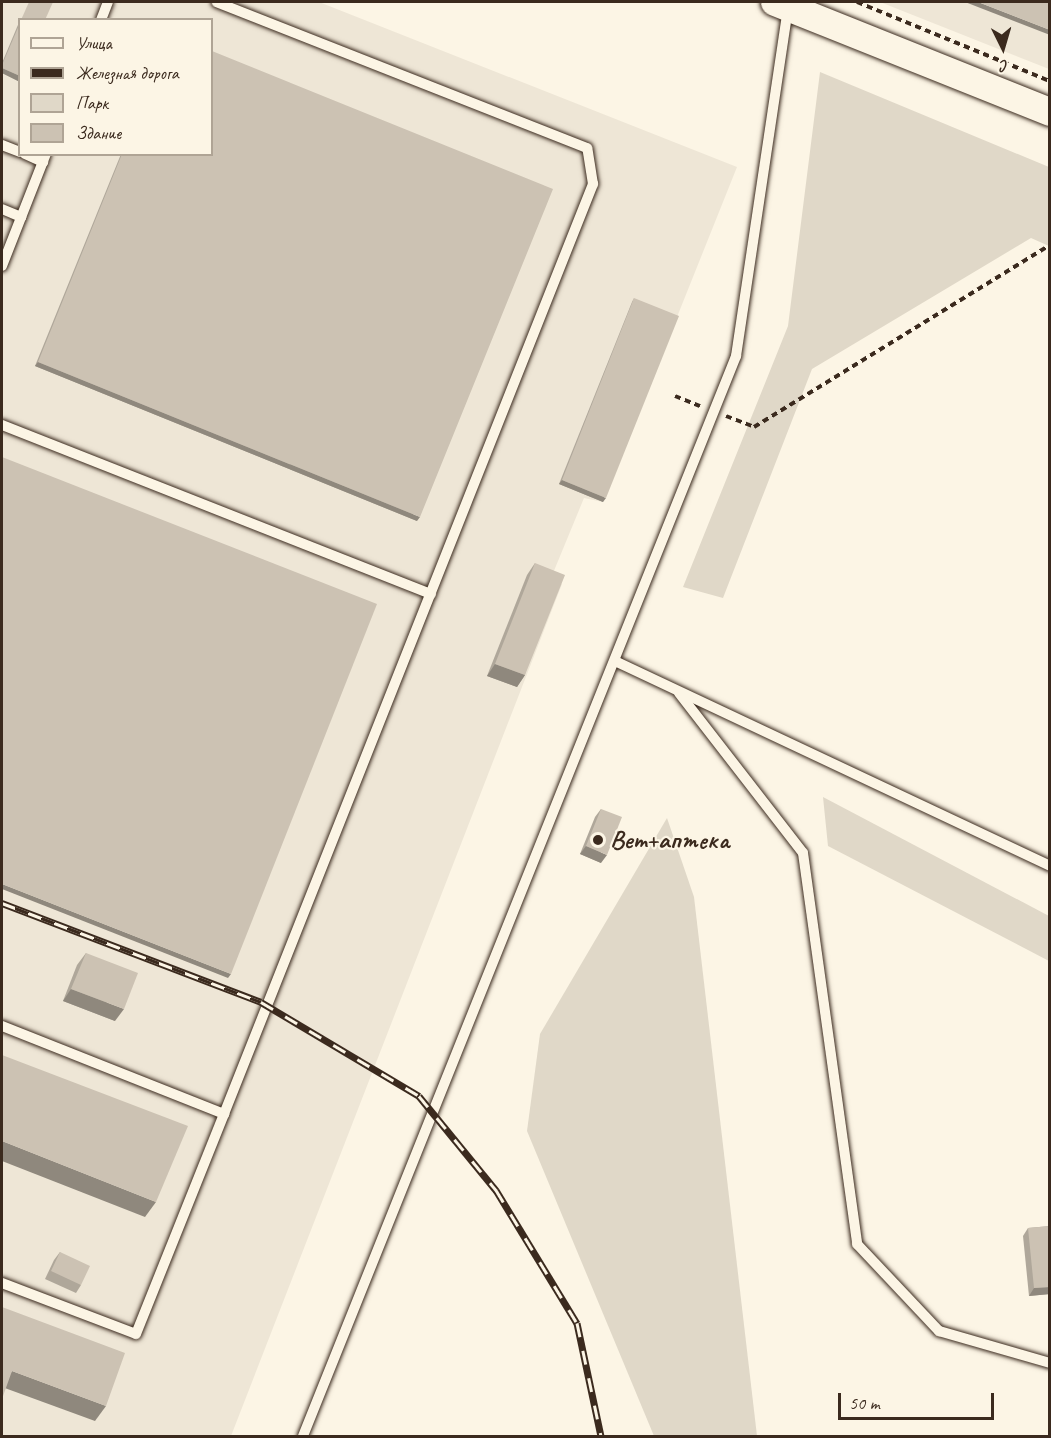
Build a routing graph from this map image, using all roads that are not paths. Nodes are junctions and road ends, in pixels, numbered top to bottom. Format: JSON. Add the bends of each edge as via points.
{"nodes":[{"id":1,"x":108,"y":2,"type":"edge"},
{"id":2,"x":217,"y":2,"type":"edge"},
{"id":3,"x":782,"y":4,"type":"edge"},
{"id":4,"x":102,"y":18,"type":"edge"},
{"id":5,"x":1050,"y":112,"type":"edge"},
{"id":6,"x":2,"y":146,"type":"edge"},
{"id":7,"x":18,"y":151,"type":"edge"},
{"id":8,"x":45,"y":158,"type":"edge"},
{"id":9,"x":2,"y":209,"type":"edge"},
{"id":10,"x":21,"y":217,"type":"junction"},
{"id":11,"x":2,"y":266,"type":"edge"},
{"id":12,"x":2,"y":424,"type":"edge"},
{"id":13,"x":430,"y":594,"type":"junction"},
{"id":14,"x":617,"y":662,"type":"junction"},
{"id":15,"x":679,"y":693,"type":"junction"},
{"id":16,"x":1050,"y":866,"type":"edge"},
{"id":17,"x":2,"y":1026,"type":"edge"},
{"id":18,"x":224,"y":1114,"type":"junction"},
{"id":19,"x":2,"y":1283,"type":"edge"},
{"id":20,"x":1050,"y":1363,"type":"edge"},
{"id":21,"x":303,"y":1437,"type":"edge"}],
"edges":[{"from":1,"to":4,"type":"lane"},
{"from":2,"to":13,"type":"lane","via":[[587,148],[593,184]]},
{"from":3,"to":5,"type":"main road"},
{"from":3,"to":14,"type":"lane","via":[[736,356]]},
{"from":6,"to":7,"type":"lane"},
{"from":8,"to":10,"type":"lane"},
{"from":9,"to":10,"type":"lane"},
{"from":10,"to":11,"type":"lane"},
{"from":12,"to":13,"type":"lane"},
{"from":13,"to":18,"type":"lane"},
{"from":14,"to":15,"type":"lane"},
{"from":14,"to":21,"type":"lane"},
{"from":15,"to":16,"type":"lane"},
{"from":15,"to":20,"type":"lane","via":[[803,853],[857,1244],[939,1331]]},
{"from":17,"to":18,"type":"lane"},
{"from":18,"to":19,"type":"lane","via":[[136,1334]]}]}
